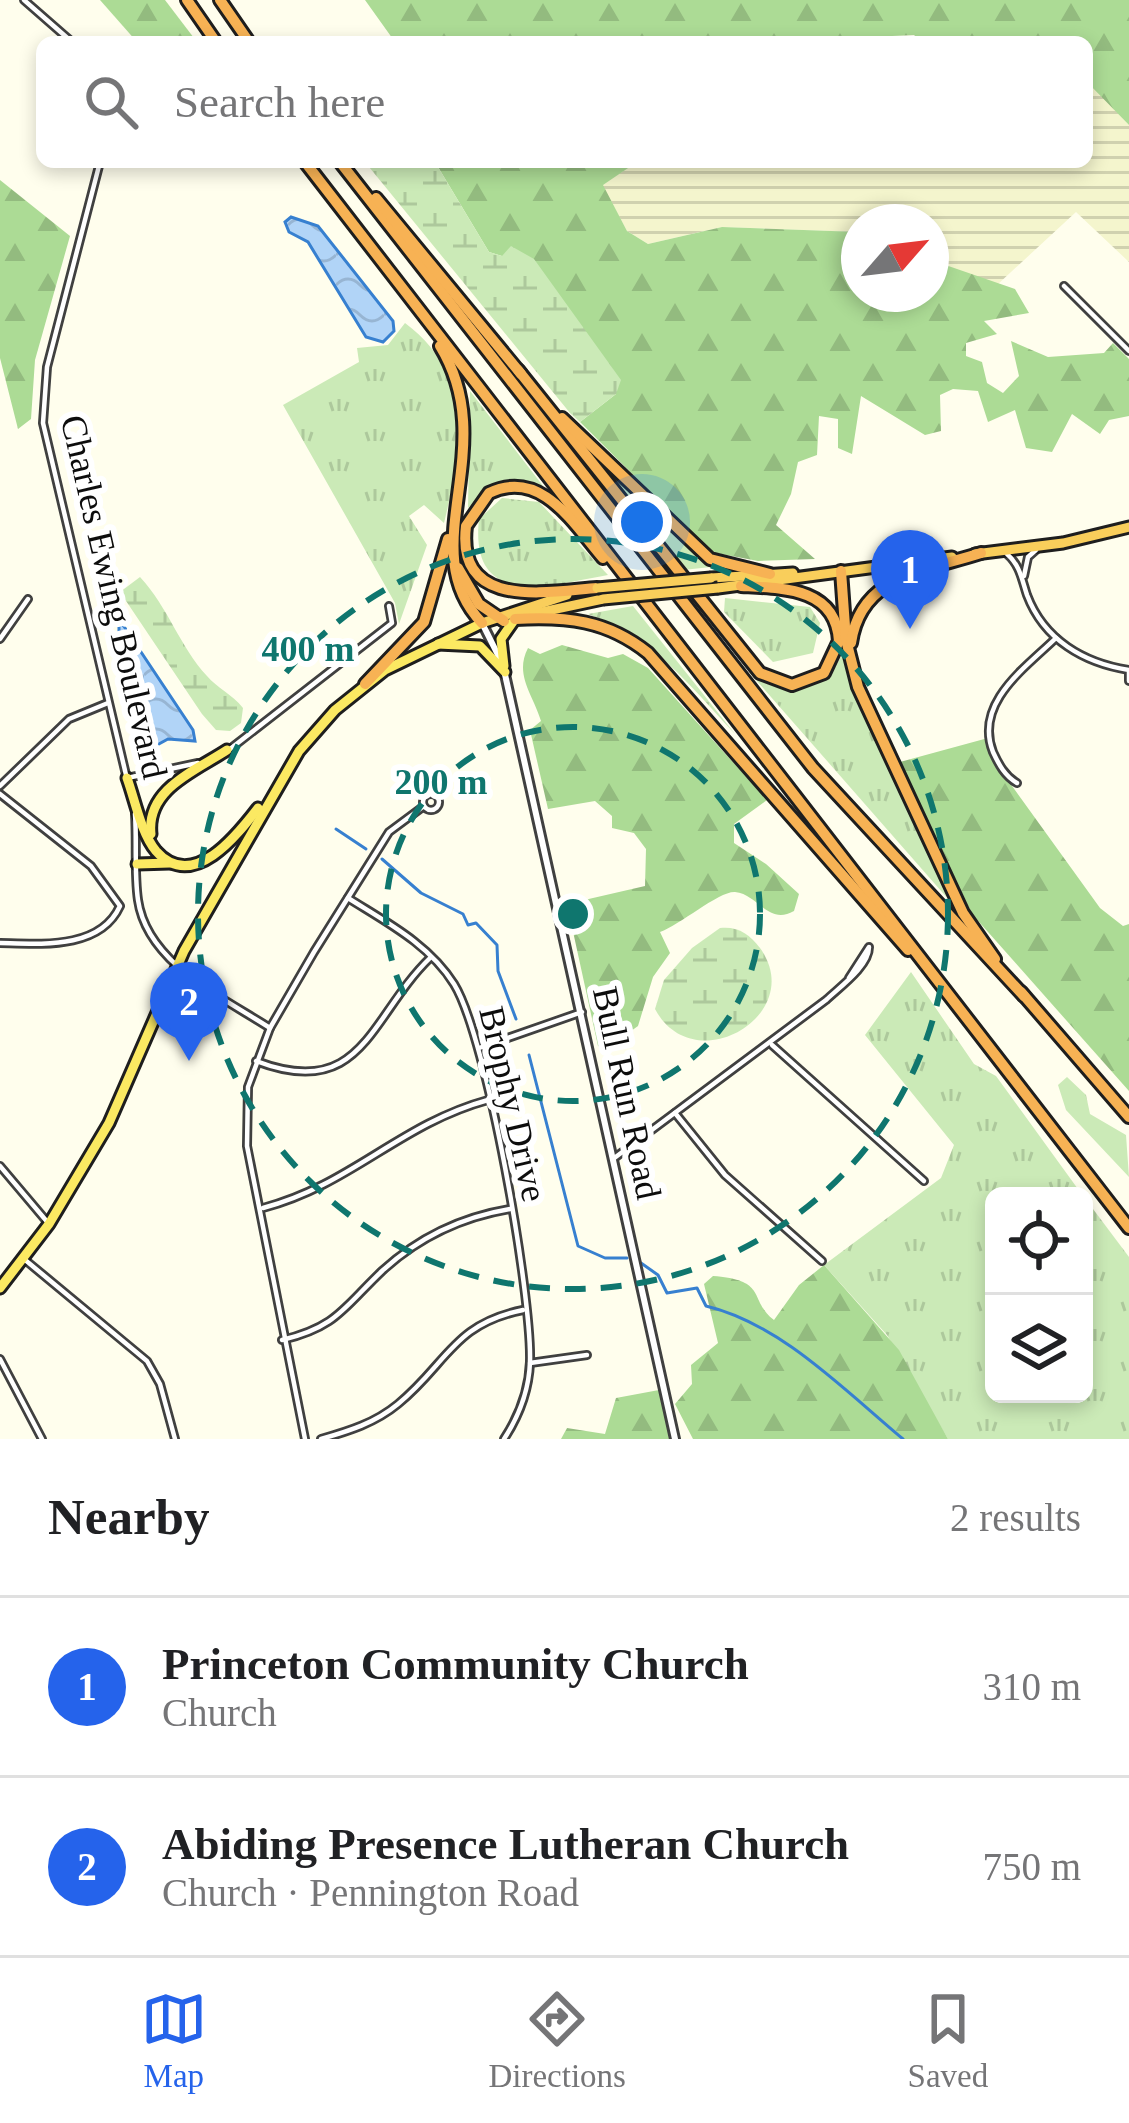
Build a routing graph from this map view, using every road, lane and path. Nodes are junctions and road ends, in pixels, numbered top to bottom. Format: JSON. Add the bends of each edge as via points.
{"nodes":[{"id":1,"x":24,"y":0,"type":"edge"},
{"id":2,"x":187,"y":0,"type":"edge"},
{"id":3,"x":220,"y":0,"type":"edge"},
{"id":4,"x":65,"y":36,"type":"edge"},
{"id":5,"x":212,"y":36,"type":"edge"},
{"id":6,"x":245,"y":36,"type":"edge"},
{"id":7,"x":98,"y":168,"type":"edge"},
{"id":8,"x":309,"y":168,"type":"edge"},
{"id":9,"x":347,"y":168,"type":"edge"},
{"id":10,"x":347,"y":168,"type":"edge"},
{"id":11,"x":1064,"y":286,"type":"dead end"},
{"id":12,"x":421,"y":312,"type":"junction"},
{"id":13,"x":1129,"y":351,"type":"edge"},
{"id":14,"x":518,"y":370,"type":"junction"},
{"id":15,"x":462,"y":483,"type":"junction"},
{"id":16,"x":1129,"y":527,"type":"edge"},
{"id":17,"x":1040,"y":546,"type":"junction"},
{"id":18,"x":1003,"y":550,"type":"junction"},
{"id":19,"x":981,"y":553,"type":"junction"},
{"id":20,"x":841,"y":571,"type":"junction"},
{"id":21,"x":770,"y":574,"type":"junction"},
{"id":22,"x":1023,"y":582,"type":"junction"},
{"id":23,"x":714,"y":583,"type":"junction"},
{"id":24,"x":741,"y":586,"type":"junction"},
{"id":25,"x":600,"y":594,"type":"junction"},
{"id":26,"x":28,"y":599,"type":"dead end"},
{"id":27,"x":388,"y":606,"type":"dead end"},
{"id":28,"x":498,"y":620,"type":"junction"},
{"id":29,"x":1056,"y":638,"type":"junction"},
{"id":30,"x":0,"y":639,"type":"edge"},
{"id":31,"x":426,"y":646,"type":"junction"},
{"id":32,"x":686,"y":652,"type":"junction"},
{"id":33,"x":1129,"y":670,"type":"edge"},
{"id":34,"x":505,"y":672,"type":"junction"},
{"id":35,"x":854,"y":676,"type":"junction"},
{"id":36,"x":1129,"y":681,"type":"edge"},
{"id":37,"x":365,"y":684,"type":"junction"},
{"id":38,"x":108,"y":703,"type":"junction"},
{"id":39,"x":227,"y":750,"type":"junction"},
{"id":40,"x":290,"y":765,"type":"junction"},
{"id":41,"x":127,"y":778,"type":"junction"},
{"id":42,"x":1017,"y":783,"type":"dead end"},
{"id":43,"x":0,"y":790,"type":"edge"},
{"id":44,"x":424,"y":806,"type":"dead end"},
{"id":45,"x":176,"y":862,"type":"junction"},
{"id":46,"x":137,"y":864,"type":"junction"},
{"id":47,"x":348,"y":898,"type":"junction"},
{"id":48,"x":0,"y":943,"type":"edge"},
{"id":49,"x":432,"y":956,"type":"junction"},
{"id":50,"x":178,"y":965,"type":"junction"},
{"id":51,"x":849,"y":978,"type":"junction"},
{"id":52,"x":1024,"y":996,"type":"junction"},
{"id":53,"x":582,"y":1012,"type":"junction"},
{"id":54,"x":270,"y":1028,"type":"junction"},
{"id":55,"x":770,"y":1043,"type":"junction"},
{"id":56,"x":478,"y":1048,"type":"junction"},
{"id":57,"x":256,"y":1061,"type":"junction"},
{"id":58,"x":1022,"y":1086,"type":"junction"},
{"id":59,"x":489,"y":1099,"type":"junction"},
{"id":60,"x":675,"y":1113,"type":"junction"},
{"id":61,"x":1129,"y":1117,"type":"edge"},
{"id":62,"x":613,"y":1159,"type":"junction"},
{"id":63,"x":0,"y":1166,"type":"edge"},
{"id":64,"x":924,"y":1181,"type":"dead end"},
{"id":65,"x":263,"y":1208,"type":"junction"},
{"id":66,"x":510,"y":1209,"type":"junction"},
{"id":67,"x":49,"y":1224,"type":"junction"},
{"id":68,"x":1129,"y":1228,"type":"edge"},
{"id":69,"x":24,"y":1259,"type":"junction"},
{"id":70,"x":821,"y":1261,"type":"dead end"},
{"id":71,"x":0,"y":1288,"type":"edge"},
{"id":72,"x":525,"y":1310,"type":"junction"},
{"id":73,"x":282,"y":1340,"type":"junction"},
{"id":74,"x":587,"y":1355,"type":"dead end"},
{"id":75,"x":0,"y":1359,"type":"edge"},
{"id":76,"x":530,"y":1363,"type":"junction"},
{"id":77,"x":42,"y":1439,"type":"edge"},
{"id":78,"x":175,"y":1439,"type":"edge"},
{"id":79,"x":304,"y":1439,"type":"edge"},
{"id":80,"x":321,"y":1439,"type":"edge"},
{"id":81,"x":504,"y":1439,"type":"edge"},
{"id":82,"x":675,"y":1439,"type":"edge"}],
"edges":[{"from":1,"to":4,"type":"street"},
{"from":2,"to":5,"type":"highway"},
{"from":3,"to":6,"type":"highway"},
{"from":7,"to":38,"type":"street","name":"Charles Ewing Boulevard","via":[[43,409]]},
{"from":8,"to":12,"type":"highway"},
{"from":9,"to":14,"type":"highway"},
{"from":10,"to":52,"type":"highway","via":[[813,768]]},
{"from":11,"to":13,"type":"street"},
{"from":12,"to":15,"type":"highway","via":[[462,394]]},
{"from":12,"to":32,"type":"highway"},
{"from":14,"to":21,"type":"highway","via":[[702,553],[730,568]]},
{"from":14,"to":24,"type":"highway","via":[[760,673],[795,685],[824,673],[838,641],[824,605],[794,589]]},
{"from":15,"to":28,"type":"highway","via":[[457,587]]},
{"from":15,"to":37,"type":"highway","via":[[430,610]]},
{"from":16,"to":17,"type":"highway"},
{"from":17,"to":18,"type":"highway"},
{"from":17,"to":22,"type":"street","via":[[1028,557]]},
{"from":18,"to":19,"type":"highway"},
{"from":18,"to":22,"type":"street"},
{"from":19,"to":20,"type":"highway"},
{"from":19,"to":35,"type":"highway","via":[[873,592],[854,626]]},
{"from":20,"to":21,"type":"highway"},
{"from":20,"to":24,"type":"highway"},
{"from":20,"to":35,"type":"highway"},
{"from":21,"to":23,"type":"highway"},
{"from":22,"to":29,"type":"street"},
{"from":23,"to":24,"type":"highway"},
{"from":23,"to":25,"type":"highway","bridge":true},
{"from":25,"to":28,"type":"highway"},
{"from":25,"to":28,"type":"highway"},
{"from":25,"to":32,"type":"highway","via":[[493,586],[468,554],[471,513],[505,487],[546,495]]},
{"from":26,"to":30,"type":"street"},
{"from":27,"to":39,"type":"street","via":[[392,623]]},
{"from":28,"to":31,"type":"main road"},
{"from":28,"to":34,"type":"street","name":"Bull Run Road"},
{"from":28,"to":34,"type":"main road"},
{"from":28,"to":58,"type":"highway","via":[[593,623],[655,660]]},
{"from":29,"to":33,"type":"street","via":[[1088,660]]},
{"from":29,"to":42,"type":"street","via":[[1002,692],[991,715],[995,756]]},
{"from":31,"to":34,"type":"main road","via":[[474,644]]},
{"from":31,"to":37,"type":"main road"},
{"from":32,"to":58,"type":"highway"},
{"from":33,"to":36,"type":"street"},
{"from":34,"to":53,"type":"street","name":"Bull Run Road"},
{"from":35,"to":52,"type":"highway","via":[[969,925]]},
{"from":37,"to":40,"type":"main road"},
{"from":38,"to":41,"type":"street","name":"Charles Ewing Boulevard"},
{"from":38,"to":43,"type":"street","via":[[69,719]]},
{"from":39,"to":41,"type":"street"},
{"from":39,"to":45,"type":"main road","via":[[154,804],[151,833]]},
{"from":40,"to":45,"type":"main road","via":[[229,846],[208,859]]},
{"from":40,"to":50,"type":"main road"},
{"from":41,"to":45,"type":"main road","via":[[152,845]]},
{"from":41,"to":46,"type":"street","name":"Charles Ewing Boulevard"},
{"from":43,"to":48,"type":"street","via":[[91,866],[121,906],[76,940]]},
{"from":44,"to":47,"type":"street","via":[[389,832]]},
{"from":45,"to":46,"type":"main road"},
{"from":46,"to":50,"type":"street","name":"Charles Ewing Boulevard","via":[[142,918]]},
{"from":47,"to":49,"type":"street","name":"Brophy Drive"},
{"from":47,"to":54,"type":"street"},
{"from":49,"to":56,"type":"street","name":"Brophy Drive","via":[[465,1004]]},
{"from":49,"to":57,"type":"street","via":[[382,1025],[341,1060],[303,1075]]},
{"from":50,"to":54,"type":"street","name":"Charles Ewing Boulevard"},
{"from":50,"to":67,"type":"main road","via":[[121,1102]]},
{"from":51,"to":51,"type":"street","via":[[868,957],[868,947],[862,949]]},
{"from":51,"to":55,"type":"street"},
{"from":52,"to":61,"type":"highway"},
{"from":53,"to":56,"type":"street"},
{"from":53,"to":62,"type":"street","name":"Bull Run Road"},
{"from":54,"to":57,"type":"street"},
{"from":55,"to":60,"type":"street"},
{"from":55,"to":64,"type":"street"},
{"from":56,"to":59,"type":"street","name":"Brophy Drive"},
{"from":57,"to":65,"type":"street","via":[[246,1131]]},
{"from":58,"to":68,"type":"highway"},
{"from":59,"to":65,"type":"street","via":[[424,1121],[336,1180]]},
{"from":59,"to":66,"type":"street","name":"Brophy Drive"},
{"from":60,"to":62,"type":"street"},
{"from":60,"to":70,"type":"street","via":[[724,1174]]},
{"from":62,"to":82,"type":"street","name":"Bull Run Road"},
{"from":63,"to":67,"type":"street"},
{"from":65,"to":73,"type":"street"},
{"from":66,"to":72,"type":"street","name":"Brophy Drive"},
{"from":66,"to":73,"type":"street","via":[[427,1238],[333,1322]]},
{"from":67,"to":69,"type":"main road"},
{"from":69,"to":71,"type":"main road"},
{"from":69,"to":78,"type":"street","via":[[147,1361]]},
{"from":72,"to":76,"type":"street","name":"Brophy Drive"},
{"from":72,"to":80,"type":"street","via":[[478,1323],[399,1403]]},
{"from":73,"to":79,"type":"street"},
{"from":74,"to":76,"type":"street"},
{"from":75,"to":77,"type":"street"},
{"from":76,"to":81,"type":"street","name":"Brophy Drive"}]}
